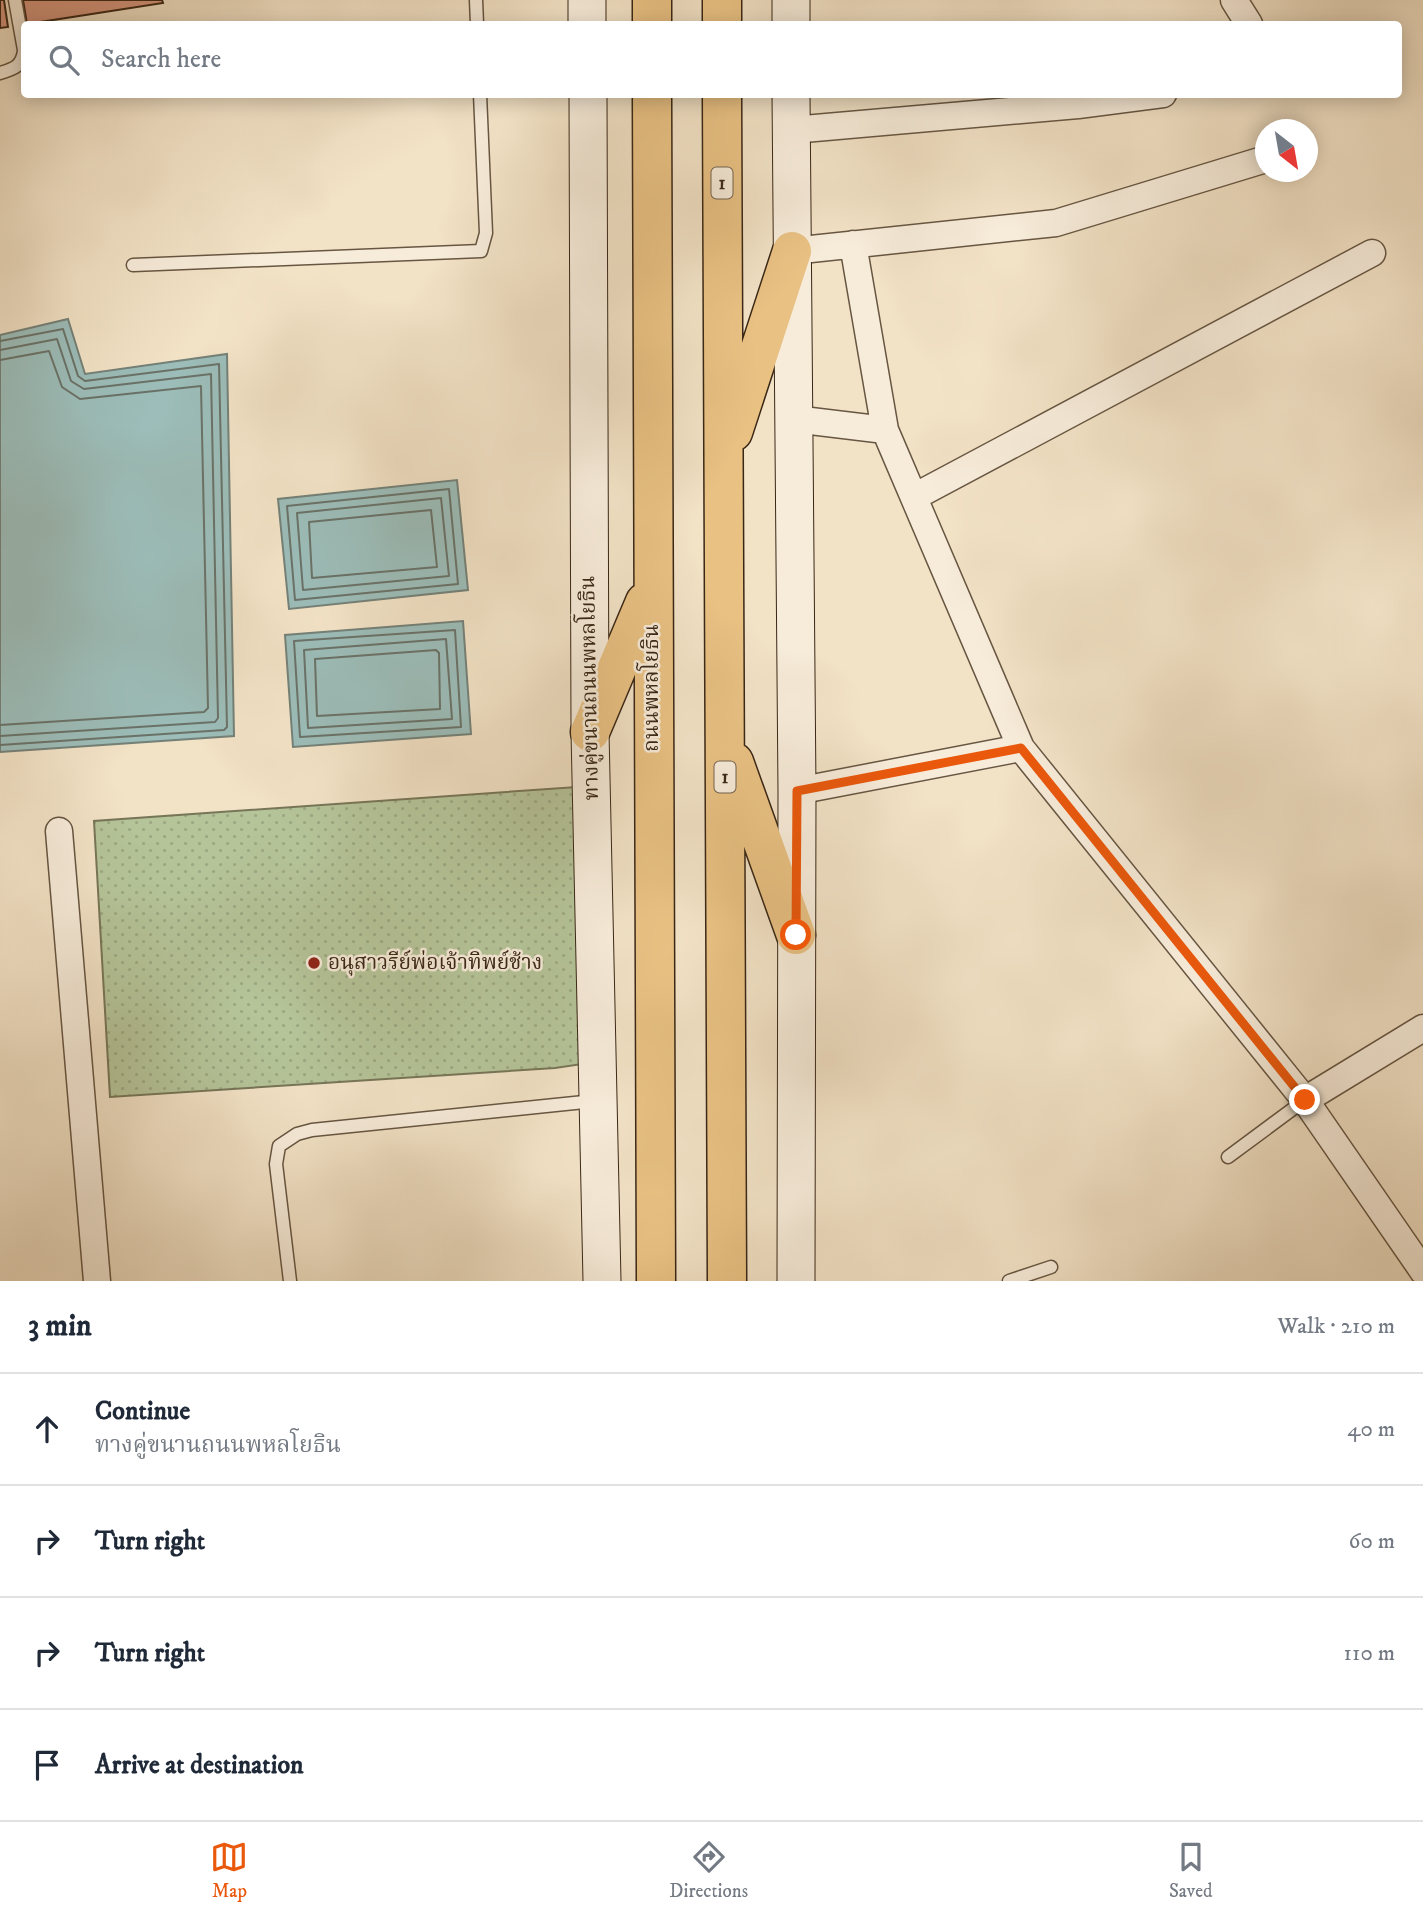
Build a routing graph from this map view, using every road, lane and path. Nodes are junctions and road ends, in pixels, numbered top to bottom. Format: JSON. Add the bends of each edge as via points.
{"nodes":[{"id":1,"x":15,"y":0,"type":"edge"},
{"id":2,"x":476,"y":0,"type":"edge"},
{"id":3,"x":587,"y":0,"type":"edge"},
{"id":4,"x":652,"y":0,"type":"edge"},
{"id":5,"x":722,"y":0,"type":"edge"},
{"id":6,"x":791,"y":0,"type":"edge"},
{"id":7,"x":1234,"y":0,"type":"edge"},
{"id":8,"x":477,"y":21,"type":"edge"},
{"id":9,"x":587,"y":21,"type":"edge"},
{"id":10,"x":652,"y":21,"type":"edge"},
{"id":11,"x":722,"y":21,"type":"edge"},
{"id":12,"x":791,"y":21,"type":"edge"},
{"id":13,"x":1247,"y":21,"type":"edge"},
{"id":14,"x":21,"y":33,"type":"edge"},
{"id":15,"x":21,"y":63,"type":"edge"},
{"id":16,"x":0,"y":74,"type":"edge"},
{"id":17,"x":480,"y":98,"type":"edge"},
{"id":18,"x":588,"y":98,"type":"edge"},
{"id":19,"x":652,"y":98,"type":"edge"},
{"id":20,"x":722,"y":98,"type":"edge"},
{"id":21,"x":1132,"y":98,"type":"edge"},
{"id":22,"x":791,"y":112,"type":"edge"},
{"id":23,"x":1255,"y":162,"type":"edge"},
{"id":24,"x":853,"y":244,"type":"junction"},
{"id":25,"x":792,"y":251,"type":"junction"},
{"id":26,"x":1372,"y":253,"type":"dead end"},
{"id":27,"x":133,"y":265,"type":"dead end"},
{"id":28,"x":794,"y":419,"type":"junction"},
{"id":29,"x":885,"y":430,"type":"junction"},
{"id":30,"x":723,"y":464,"type":"junction"},
{"id":31,"x":914,"y":497,"type":"junction"},
{"id":32,"x":652,"y":587,"type":"junction"},
{"id":33,"x":590,"y":732,"type":"junction"},
{"id":34,"x":725,"y":737,"type":"junction"},
{"id":35,"x":1021,"y":748,"type":"junction"},
{"id":36,"x":797,"y":791,"type":"junction"},
{"id":37,"x":59,"y":831,"type":"dead end"},
{"id":38,"x":796,"y":935,"type":"junction"},
{"id":39,"x":1423,"y":1028,"type":"edge"},
{"id":40,"x":1305,"y":1100,"type":"junction"},
{"id":41,"x":598,"y":1101,"type":"junction"},
{"id":42,"x":1228,"y":1157,"type":"dead end"},
{"id":43,"x":1051,"y":1267,"type":"dead end"},
{"id":44,"x":1423,"y":1271,"type":"edge"},
{"id":45,"x":97,"y":1281,"type":"edge"},
{"id":46,"x":290,"y":1281,"type":"edge"},
{"id":47,"x":602,"y":1281,"type":"edge"},
{"id":48,"x":656,"y":1281,"type":"edge"},
{"id":49,"x":727,"y":1281,"type":"edge"},
{"id":50,"x":796,"y":1281,"type":"edge"},
{"id":51,"x":1009,"y":1281,"type":"edge"}],
"edges":[{"from":1,"to":14,"type":"lane"},
{"from":2,"to":8,"type":"lane"},
{"from":3,"to":9,"type":"main road"},
{"from":4,"to":10,"type":"highway"},
{"from":5,"to":11,"type":"highway"},
{"from":6,"to":12,"type":"main road"},
{"from":7,"to":13,"type":"street"},
{"from":15,"to":16,"type":"lane"},
{"from":17,"to":27,"type":"lane","via":[[486,233],[481,251]]},
{"from":18,"to":33,"type":"main road","name":"ทางคู่ขนานถนนพหลโยธิน"},
{"from":19,"to":32,"type":"highway","name":"ถนนพหลโยธิน"},
{"from":20,"to":30,"type":"highway","number":"1"},
{"from":21,"to":22,"type":"street","via":[[1078,105]]},
{"from":22,"to":25,"type":"main road"},
{"from":23,"to":24,"type":"street","via":[[1056,223]]},
{"from":24,"to":25,"type":"street"},
{"from":24,"to":29,"type":"street"},
{"from":25,"to":28,"type":"main road"},
{"from":25,"to":30,"type":"highway"},
{"from":26,"to":31,"type":"street"},
{"from":28,"to":29,"type":"street"},
{"from":28,"to":36,"type":"main road"},
{"from":29,"to":31,"type":"street"},
{"from":30,"to":34,"type":"highway","number":"1"},
{"from":31,"to":35,"type":"street"},
{"from":32,"to":33,"type":"highway"},
{"from":32,"to":48,"type":"highway","name":"ถนนพหลโยธิน"},
{"from":33,"to":41,"type":"main road","name":"ทางคู่ขนานถนนพหลโยธิน"},
{"from":34,"to":38,"type":"highway"},
{"from":34,"to":49,"type":"highway","number":"1"},
{"from":35,"to":36,"type":"street"},
{"from":35,"to":40,"type":"street"},
{"from":36,"to":38,"type":"main road"},
{"from":37,"to":45,"type":"street"},
{"from":38,"to":50,"type":"main road"},
{"from":39,"to":40,"type":"street"},
{"from":40,"to":42,"type":"lane"},
{"from":40,"to":44,"type":"street"},
{"from":41,"to":46,"type":"lane","via":[[297,1134],[279,1146],[276,1164]]},
{"from":41,"to":47,"type":"main road","name":"ทางคู่ขนานถนนพหลโยธิน"},
{"from":43,"to":51,"type":"lane"}]}
